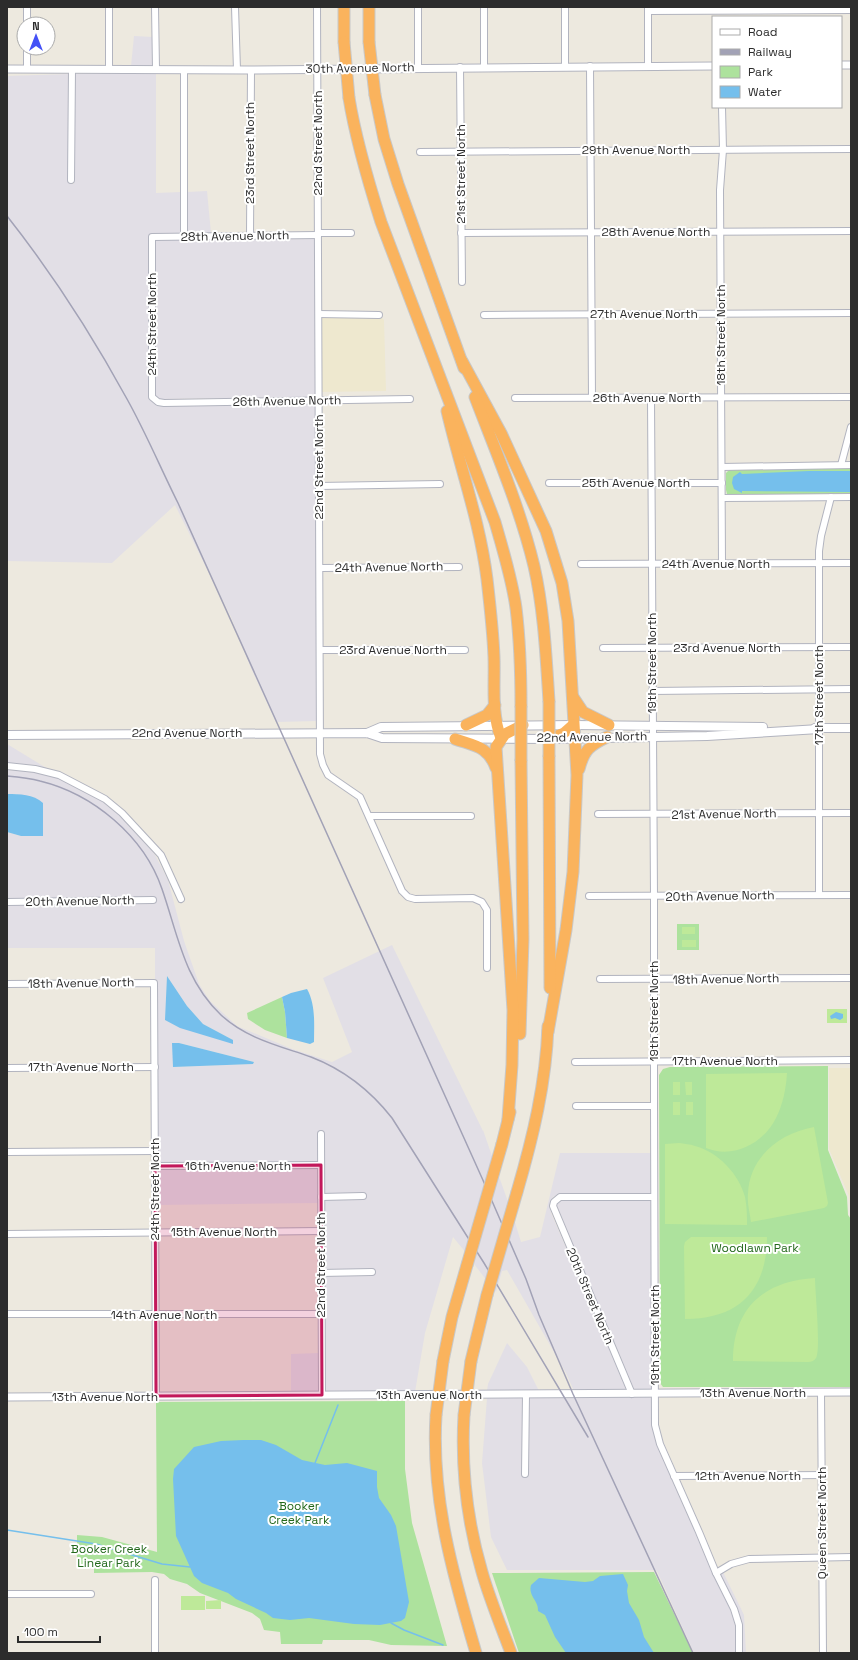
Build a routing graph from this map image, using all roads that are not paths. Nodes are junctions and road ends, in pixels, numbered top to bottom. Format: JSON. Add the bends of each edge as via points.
{"nodes":[{"id":1,"x":109,"y":7,"type":"edge"},
{"id":2,"x":155,"y":7,"type":"edge"},
{"id":3,"x":235,"y":7,"type":"edge"},
{"id":4,"x":317,"y":7,"type":"edge"},
{"id":5,"x":344,"y":7,"type":"edge"},
{"id":6,"x":369,"y":7,"type":"edge"},
{"id":7,"x":418,"y":7,"type":"edge"},
{"id":8,"x":484,"y":7,"type":"edge"},
{"id":9,"x":565,"y":7,"type":"edge"},
{"id":10,"x":851,"y":7,"type":"edge"},
{"id":11,"x":648,"y":9,"type":"edge"},
{"id":12,"x":839,"y":10,"type":"junction"},
{"id":13,"x":851,"y":10,"type":"edge"},
{"id":14,"x":724,"y":11,"type":"edge"},
{"id":15,"x":839,"y":16,"type":"edge"},
{"id":16,"x":27,"y":56,"type":"edge"},
{"id":17,"x":565,"y":66,"type":"junction"},
{"id":18,"x":590,"y":66,"type":"junction"},
{"id":19,"x":648,"y":66,"type":"junction"},
{"id":20,"x":712,"y":66,"type":"edge"},
{"id":21,"x":418,"y":67,"type":"junction"},
{"id":22,"x":460,"y":67,"type":"junction"},
{"id":23,"x":484,"y":67,"type":"junction"},
{"id":24,"x":7,"y":69,"type":"edge"},
{"id":25,"x":27,"y":69,"type":"junction"},
{"id":26,"x":72,"y":69,"type":"junction"},
{"id":27,"x":109,"y":69,"type":"junction"},
{"id":28,"x":156,"y":69,"type":"junction"},
{"id":29,"x":318,"y":69,"type":"junction"},
{"id":30,"x":184,"y":70,"type":"junction"},
{"id":31,"x":237,"y":70,"type":"junction"},
{"id":32,"x":251,"y":70,"type":"junction"},
{"id":33,"x":722,"y":108,"type":"edge"},
{"id":34,"x":851,"y":149,"type":"edge"},
{"id":35,"x":723,"y":150,"type":"junction"},
{"id":36,"x":461,"y":151,"type":"junction"},
{"id":37,"x":591,"y":151,"type":"junction"},
{"id":38,"x":420,"y":152,"type":"dead end"},
{"id":39,"x":71,"y":180,"type":"dead end"},
{"id":40,"x":720,"y":231,"type":"junction"},
{"id":41,"x":851,"y":231,"type":"edge"},
{"id":42,"x":591,"y":232,"type":"junction"},
{"id":43,"x":351,"y":233,"type":"dead end"},
{"id":44,"x":461,"y":233,"type":"junction"},
{"id":45,"x":318,"y":234,"type":"junction"},
{"id":46,"x":250,"y":236,"type":"junction"},
{"id":47,"x":152,"y":237,"type":"joint"},
{"id":48,"x":184,"y":237,"type":"junction"},
{"id":49,"x":462,"y":282,"type":"dead end"},
{"id":50,"x":851,"y":313,"type":"edge"},
{"id":51,"x":319,"y":314,"type":"junction"},
{"id":52,"x":592,"y":314,"type":"junction"},
{"id":53,"x":721,"y":314,"type":"junction"},
{"id":54,"x":379,"y":315,"type":"dead end"},
{"id":55,"x":484,"y":315,"type":"dead end"},
{"id":56,"x":462,"y":361,"type":"junction"},
{"id":57,"x":438,"y":374,"type":"junction"},
{"id":58,"x":721,"y":397,"type":"junction"},
{"id":59,"x":851,"y":397,"type":"edge"},
{"id":60,"x":515,"y":398,"type":"dead end"},
{"id":61,"x":592,"y":398,"type":"junction"},
{"id":62,"x":651,"y":398,"type":"junction"},
{"id":63,"x":410,"y":400,"type":"dead end"},
{"id":64,"x":319,"y":401,"type":"junction"},
{"id":65,"x":164,"y":403,"type":"joint"},
{"id":66,"x":851,"y":427,"type":"edge"},
{"id":67,"x":841,"y":465,"type":"junction"},
{"id":68,"x":851,"y":465,"type":"edge"},
{"id":69,"x":722,"y":467,"type":"junction"},
{"id":70,"x":651,"y":483,"type":"junction"},
{"id":71,"x":722,"y":483,"type":"junction"},
{"id":72,"x":440,"y":484,"type":"dead end"},
{"id":73,"x":549,"y":484,"type":"dead end"},
{"id":74,"x":319,"y":486,"type":"junction"},
{"id":75,"x":831,"y":497,"type":"junction"},
{"id":76,"x":851,"y":497,"type":"edge"},
{"id":77,"x":722,"y":498,"type":"junction"},
{"id":78,"x":819,"y":563,"type":"junction"},
{"id":79,"x":851,"y":563,"type":"edge"},
{"id":80,"x":581,"y":564,"type":"dead end"},
{"id":81,"x":651,"y":564,"type":"junction"},
{"id":82,"x":722,"y":564,"type":"junction"},
{"id":83,"x":459,"y":567,"type":"dead end"},
{"id":84,"x":320,"y":568,"type":"junction"},
{"id":85,"x":819,"y":647,"type":"junction"},
{"id":86,"x":851,"y":647,"type":"edge"},
{"id":87,"x":603,"y":648,"type":"dead end"},
{"id":88,"x":652,"y":648,"type":"junction"},
{"id":89,"x":320,"y":650,"type":"junction"},
{"id":90,"x":465,"y":650,"type":"dead end"},
{"id":91,"x":851,"y":689,"type":"edge"},
{"id":92,"x":819,"y":690,"type":"junction"},
{"id":93,"x":652,"y":692,"type":"junction"},
{"id":94,"x":573,"y":697,"type":"junction"},
{"id":95,"x":495,"y":705,"type":"junction"},
{"id":96,"x":573,"y":724,"type":"junction"},
{"id":97,"x":466,"y":725,"type":"junction"},
{"id":98,"x":497,"y":725,"type":"junction"},
{"id":99,"x":523,"y":725,"type":"junction"},
{"id":100,"x":609,"y":725,"type":"junction"},
{"id":101,"x":652,"y":725,"type":"junction"},
{"id":102,"x":819,"y":728,"type":"junction"},
{"id":103,"x":851,"y":728,"type":"edge"},
{"id":104,"x":320,"y":733,"type":"junction"},
{"id":105,"x":367,"y":733,"type":"junction"},
{"id":106,"x":7,"y":735,"type":"edge"},
{"id":107,"x":652,"y":736,"type":"junction"},
{"id":108,"x":607,"y":737,"type":"junction"},
{"id":109,"x":501,"y":738,"type":"junction"},
{"id":110,"x":574,"y":738,"type":"junction"},
{"id":111,"x":455,"y":739,"type":"junction"},
{"id":112,"x":550,"y":739,"type":"junction"},
{"id":113,"x":7,"y":766,"type":"edge"},
{"id":114,"x":497,"y":773,"type":"junction"},
{"id":115,"x":577,"y":775,"type":"junction"},
{"id":116,"x":851,"y":812,"type":"edge"},
{"id":117,"x":818,"y":813,"type":"junction"},
{"id":118,"x":598,"y":814,"type":"dead end"},
{"id":119,"x":654,"y":814,"type":"junction"},
{"id":120,"x":369,"y":816,"type":"junction"},
{"id":121,"x":471,"y":816,"type":"dead end"},
{"id":122,"x":819,"y":895,"type":"junction"},
{"id":123,"x":851,"y":895,"type":"edge"},
{"id":124,"x":589,"y":896,"type":"dead end"},
{"id":125,"x":654,"y":897,"type":"junction"},
{"id":126,"x":181,"y":899,"type":"dead end"},
{"id":127,"x":153,"y":900,"type":"dead end"},
{"id":128,"x":7,"y":902,"type":"edge"},
{"id":129,"x":487,"y":968,"type":"dead end"},
{"id":130,"x":851,"y":978,"type":"edge"},
{"id":131,"x":600,"y":979,"type":"dead end"},
{"id":132,"x":654,"y":980,"type":"junction"},
{"id":133,"x":154,"y":982,"type":"joint"},
{"id":134,"x":7,"y":984,"type":"edge"},
{"id":135,"x":548,"y":1032,"type":"junction"},
{"id":136,"x":851,"y":1060,"type":"edge"},
{"id":137,"x":575,"y":1062,"type":"dead end"},
{"id":138,"x":654,"y":1062,"type":"junction"},
{"id":139,"x":155,"y":1067,"type":"junction"},
{"id":140,"x":7,"y":1068,"type":"edge"},
{"id":141,"x":576,"y":1106,"type":"dead end"},
{"id":142,"x":654,"y":1106,"type":"junction"},
{"id":143,"x":508,"y":1119,"type":"junction"},
{"id":144,"x":321,"y":1134,"type":"dead end"},
{"id":145,"x":155,"y":1151,"type":"junction"},
{"id":146,"x":7,"y":1152,"type":"edge"},
{"id":147,"x":320,"y":1165,"type":"junction"},
{"id":148,"x":155,"y":1166,"type":"junction"},
{"id":149,"x":363,"y":1196,"type":"dead end"},
{"id":150,"x":321,"y":1197,"type":"junction"},
{"id":151,"x":654,"y":1197,"type":"junction"},
{"id":152,"x":321,"y":1231,"type":"junction"},
{"id":153,"x":155,"y":1233,"type":"junction"},
{"id":154,"x":7,"y":1234,"type":"edge"},
{"id":155,"x":372,"y":1272,"type":"dead end"},
{"id":156,"x":321,"y":1273,"type":"junction"},
{"id":157,"x":7,"y":1314,"type":"edge"},
{"id":158,"x":322,"y":1314,"type":"junction"},
{"id":159,"x":156,"y":1315,"type":"junction"},
{"id":160,"x":851,"y":1392,"type":"edge"},
{"id":161,"x":821,"y":1393,"type":"junction"},
{"id":162,"x":526,"y":1394,"type":"junction"},
{"id":163,"x":632,"y":1394,"type":"junction"},
{"id":164,"x":655,"y":1394,"type":"junction"},
{"id":165,"x":322,"y":1395,"type":"junction"},
{"id":166,"x":156,"y":1396,"type":"junction"},
{"id":167,"x":7,"y":1397,"type":"edge"},
{"id":168,"x":525,"y":1474,"type":"dead end"},
{"id":169,"x":822,"y":1475,"type":"junction"},
{"id":170,"x":674,"y":1476,"type":"junction"},
{"id":171,"x":822,"y":1558,"type":"junction"},
{"id":172,"x":851,"y":1558,"type":"edge"},
{"id":173,"x":716,"y":1573,"type":"junction"},
{"id":174,"x":154,"y":1580,"type":"dead end"},
{"id":175,"x":7,"y":1594,"type":"edge"},
{"id":176,"x":91,"y":1594,"type":"dead end"},
{"id":177,"x":155,"y":1653,"type":"edge"},
{"id":178,"x":476,"y":1653,"type":"edge"},
{"id":179,"x":511,"y":1653,"type":"edge"},
{"id":180,"x":739,"y":1653,"type":"edge"},
{"id":181,"x":823,"y":1653,"type":"edge"}],
"edges":[{"from":1,"to":27,"type":"street"},
{"from":2,"to":28,"type":"street"},
{"from":3,"to":31,"type":"street"},
{"from":4,"to":29,"type":"street","name":"22nd Street North"},
{"from":5,"to":57,"type":"highway","bridge":true,"via":[[349,98],[368,181]]},
{"from":6,"to":56,"type":"highway","bridge":true,"via":[[369,42],[375,95],[384,139]]},
{"from":7,"to":21,"type":"street"},
{"from":8,"to":23,"type":"street"},
{"from":9,"to":17,"type":"street"},
{"from":10,"to":13,"type":"street"},
{"from":11,"to":14,"type":"street"},
{"from":11,"to":19,"type":"street"},
{"from":12,"to":13,"type":"street"},
{"from":12,"to":14,"type":"street"},
{"from":12,"to":15,"type":"street"},
{"from":16,"to":25,"type":"street"},
{"from":17,"to":18,"type":"street","name":"30th Avenue North"},
{"from":17,"to":23,"type":"street","name":"30th Avenue North"},
{"from":18,"to":19,"type":"street","name":"30th Avenue North"},
{"from":18,"to":37,"type":"street"},
{"from":19,"to":20,"type":"street","name":"30th Avenue North"},
{"from":21,"to":22,"type":"street","name":"30th Avenue North"},
{"from":21,"to":29,"type":"street","name":"30th Avenue North"},
{"from":22,"to":23,"type":"street","name":"30th Avenue North"},
{"from":22,"to":36,"type":"street","name":"21st Street North"},
{"from":24,"to":25,"type":"street","name":"30th Avenue North"},
{"from":25,"to":26,"type":"street","name":"30th Avenue North"},
{"from":26,"to":27,"type":"street","name":"30th Avenue North"},
{"from":26,"to":39,"type":"street"},
{"from":27,"to":28,"type":"street","name":"30th Avenue North"},
{"from":28,"to":30,"type":"street","name":"30th Avenue North"},
{"from":29,"to":32,"type":"street","name":"30th Avenue North"},
{"from":29,"to":45,"type":"street","name":"22nd Street North"},
{"from":30,"to":31,"type":"street","name":"30th Avenue North"},
{"from":30,"to":48,"type":"street"},
{"from":31,"to":32,"type":"street","name":"30th Avenue North"},
{"from":32,"to":46,"type":"street","name":"23rd Street North"},
{"from":33,"to":35,"type":"street","name":"18th Street North"},
{"from":34,"to":35,"type":"street","name":"29th Avenue North"},
{"from":35,"to":37,"type":"street","name":"29th Avenue North"},
{"from":35,"to":40,"type":"street","name":"18th Street North"},
{"from":36,"to":37,"type":"street","name":"29th Avenue North"},
{"from":36,"to":38,"type":"street","name":"29th Avenue North"},
{"from":36,"to":44,"type":"street","name":"21st Street North"},
{"from":37,"to":42,"type":"street"},
{"from":40,"to":41,"type":"street","name":"28th Avenue North"},
{"from":40,"to":42,"type":"street","name":"28th Avenue North"},
{"from":40,"to":53,"type":"street","name":"18th Street North"},
{"from":42,"to":44,"type":"street","name":"28th Avenue North"},
{"from":42,"to":52,"type":"street"},
{"from":43,"to":45,"type":"street","name":"28th Avenue North"},
{"from":44,"to":49,"type":"street","name":"21st Street North"},
{"from":45,"to":46,"type":"street","name":"28th Avenue North"},
{"from":45,"to":51,"type":"street","name":"22nd Street North"},
{"from":46,"to":48,"type":"street","name":"28th Avenue North"},
{"from":47,"to":48,"type":"street","name":"28th Avenue North"},
{"from":47,"to":65,"type":"street","name":"24th Street North","via":[[152,397]]},
{"from":50,"to":53,"type":"street","name":"27th Avenue North"},
{"from":51,"to":54,"type":"street"},
{"from":51,"to":64,"type":"street","name":"22nd Street North"},
{"from":52,"to":53,"type":"street","name":"27th Avenue North"},
{"from":52,"to":55,"type":"street","name":"27th Avenue North"},
{"from":52,"to":61,"type":"street"},
{"from":53,"to":58,"type":"street","name":"18th Street North"},
{"from":56,"to":94,"type":"highway","via":[[502,433],[546,531],[562,583],[568,621]]},
{"from":56,"to":135,"type":"highway","bridge":true,"via":[[511,492],[534,566],[542,624],[549,701]]},
{"from":57,"to":95,"type":"highway","via":[[485,564],[493,628]]},
{"from":57,"to":143,"type":"highway","bridge":true,"via":[[495,522],[515,607],[520,653],[523,923],[521,1016],[517,1065]]},
{"from":58,"to":59,"type":"street","name":"26th Avenue North"},
{"from":58,"to":62,"type":"street","name":"26th Avenue North"},
{"from":58,"to":69,"type":"street","name":"18th Street North"},
{"from":60,"to":61,"type":"street","name":"26th Avenue North"},
{"from":61,"to":62,"type":"street","name":"26th Avenue North"},
{"from":62,"to":70,"type":"street","name":"19th Street North"},
{"from":63,"to":64,"type":"street","name":"26th Avenue North"},
{"from":64,"to":65,"type":"street","name":"26th Avenue North"},
{"from":64,"to":74,"type":"street","name":"22nd Street North"},
{"from":66,"to":67,"type":"street"},
{"from":67,"to":68,"type":"street"},
{"from":67,"to":69,"type":"street"},
{"from":69,"to":71,"type":"street","name":"18th Street North"},
{"from":70,"to":71,"type":"street","name":"25th Avenue North"},
{"from":70,"to":73,"type":"street","name":"25th Avenue North"},
{"from":70,"to":81,"type":"street","name":"19th Street North"},
{"from":71,"to":77,"type":"street","name":"18th Street North"},
{"from":72,"to":74,"type":"street"},
{"from":74,"to":84,"type":"street","name":"22nd Street North"},
{"from":75,"to":76,"type":"street"},
{"from":75,"to":77,"type":"street"},
{"from":75,"to":78,"type":"street","name":"17th Street North","via":[[820,536]]},
{"from":77,"to":82,"type":"street","name":"18th Street North"},
{"from":78,"to":79,"type":"street","name":"24th Avenue North"},
{"from":78,"to":82,"type":"street","name":"24th Avenue North"},
{"from":78,"to":85,"type":"street","name":"17th Street North"},
{"from":80,"to":81,"type":"street","name":"24th Avenue North"},
{"from":81,"to":82,"type":"street","name":"24th Avenue North"},
{"from":81,"to":88,"type":"street","name":"19th Street North"},
{"from":83,"to":84,"type":"street","name":"24th Avenue North"},
{"from":84,"to":89,"type":"street","name":"22nd Street North"},
{"from":85,"to":86,"type":"street","name":"23rd Avenue North"},
{"from":85,"to":88,"type":"street","name":"23rd Avenue North"},
{"from":85,"to":92,"type":"street","name":"17th Street North"},
{"from":87,"to":88,"type":"street","name":"23rd Avenue North"},
{"from":88,"to":93,"type":"street","name":"19th Street North"},
{"from":89,"to":90,"type":"street","name":"23rd Avenue North"},
{"from":89,"to":104,"type":"street","name":"22nd Street North"},
{"from":91,"to":92,"type":"street"},
{"from":92,"to":93,"type":"street"},
{"from":92,"to":102,"type":"street","name":"17th Street North"},
{"from":93,"to":101,"type":"street","name":"19th Street North"},
{"from":94,"to":96,"type":"highway"},
{"from":94,"to":100,"type":"highway","via":[[583,712]]},
{"from":95,"to":97,"type":"highway","via":[[487,715]]},
{"from":95,"to":98,"type":"highway"},
{"from":96,"to":99,"type":"main road","name":"22nd Avenue North"},
{"from":96,"to":100,"type":"main road","name":"22nd Avenue North"},
{"from":96,"to":110,"type":"highway"},
{"from":96,"to":112,"type":"highway","via":[[564,733]]},
{"from":97,"to":98,"type":"main road","name":"22nd Avenue North"},
{"from":97,"to":105,"type":"main road","name":"22nd Avenue North","via":[[381,727]]},
{"from":98,"to":99,"type":"main road","name":"22nd Avenue North"},
{"from":98,"to":109,"type":"highway"},
{"from":99,"to":109,"type":"highway","via":[[510,730]]},
{"from":100,"to":101,"type":"main road","name":"22nd Avenue North"},
{"from":101,"to":102,"type":"main road","name":"22nd Avenue North"},
{"from":101,"to":107,"type":"street","name":"19th Street North"},
{"from":102,"to":103,"type":"main road","name":"22nd Avenue North"},
{"from":102,"to":107,"type":"main road","name":"22nd Avenue North","via":[[707,736]]},
{"from":102,"to":117,"type":"street","name":"17th Street North"},
{"from":104,"to":105,"type":"main road","name":"22nd Avenue North"},
{"from":104,"to":106,"type":"main road","name":"22nd Avenue North"},
{"from":104,"to":120,"type":"street","name":"22nd Street North","via":[[322,765],[328,775],[360,797]]},
{"from":105,"to":111,"type":"main road","name":"22nd Avenue North","via":[[382,738]]},
{"from":107,"to":108,"type":"main road","name":"22nd Avenue North"},
{"from":107,"to":119,"type":"street","name":"19th Street North"},
{"from":108,"to":110,"type":"main road","name":"22nd Avenue North"},
{"from":108,"to":115,"type":"highway","via":[[588,748]]},
{"from":109,"to":111,"type":"main road","name":"22nd Avenue North"},
{"from":109,"to":112,"type":"main road","name":"22nd Avenue North"},
{"from":109,"to":114,"type":"highway","via":[[496,747]]},
{"from":110,"to":112,"type":"main road","name":"22nd Avenue North"},
{"from":110,"to":115,"type":"highway"},
{"from":111,"to":114,"type":"highway","via":[[487,752]]},
{"from":113,"to":126,"type":"street","via":[[35,768],[59,775],[105,799],[122,812],[161,854]]},
{"from":114,"to":143,"type":"highway","via":[[513,1010]]},
{"from":115,"to":135,"type":"highway","via":[[570,900]]},
{"from":116,"to":117,"type":"street","name":"21st Avenue North"},
{"from":117,"to":119,"type":"street","name":"21st Avenue North"},
{"from":117,"to":122,"type":"street","name":"17th Street North"},
{"from":118,"to":119,"type":"street","name":"21st Avenue North"},
{"from":119,"to":125,"type":"street","name":"19th Street North"},
{"from":120,"to":121,"type":"street"},
{"from":120,"to":129,"type":"street","name":"22nd Street North","via":[[402,891],[408,897],[473,898],[482,902],[487,910]]},
{"from":122,"to":123,"type":"street","name":"20th Avenue North"},
{"from":122,"to":125,"type":"street","name":"20th Avenue North"},
{"from":124,"to":125,"type":"street","name":"20th Avenue North"},
{"from":125,"to":132,"type":"street","name":"19th Street North"},
{"from":127,"to":128,"type":"street","name":"20th Avenue North"},
{"from":130,"to":132,"type":"street","name":"18th Avenue North"},
{"from":131,"to":132,"type":"street","name":"18th Avenue North"},
{"from":132,"to":138,"type":"street","name":"19th Street North"},
{"from":133,"to":134,"type":"street","name":"18th Avenue North"},
{"from":133,"to":139,"type":"street","name":"24th Street North"},
{"from":135,"to":179,"type":"highway","bridge":true,"via":[[541,1097],[534,1129],[487,1295],[471,1361],[464,1415],[462,1458],[470,1524],[482,1573]]},
{"from":136,"to":138,"type":"street","name":"17th Avenue North"},
{"from":137,"to":138,"type":"street","name":"17th Avenue North"},
{"from":138,"to":142,"type":"street","name":"19th Street North"},
{"from":139,"to":140,"type":"street","name":"17th Avenue North"},
{"from":139,"to":145,"type":"street","name":"24th Street North"},
{"from":141,"to":142,"type":"street"},
{"from":142,"to":151,"type":"street","name":"19th Street North"},
{"from":143,"to":178,"type":"highway","bridge":true,"via":[[452,1318],[436,1415],[435,1459],[442,1521]]},
{"from":144,"to":147,"type":"street","name":"22nd Street North"},
{"from":145,"to":146,"type":"street"},
{"from":145,"to":148,"type":"street","name":"24th Street North"},
{"from":147,"to":148,"type":"street","name":"16th Avenue North"},
{"from":147,"to":150,"type":"street","name":"22nd Street North"},
{"from":148,"to":153,"type":"street","name":"24th Street North"},
{"from":149,"to":150,"type":"street"},
{"from":150,"to":152,"type":"street","name":"22nd Street North"},
{"from":151,"to":163,"type":"street","name":"20th Street North","via":[[560,1198],[556,1199],[553,1206]]},
{"from":151,"to":164,"type":"street","name":"19th Street North"},
{"from":152,"to":153,"type":"street","name":"15th Avenue North"},
{"from":152,"to":156,"type":"street","name":"22nd Street North"},
{"from":153,"to":154,"type":"street","name":"15th Avenue North"},
{"from":153,"to":159,"type":"street","name":"24th Street North"},
{"from":155,"to":156,"type":"street"},
{"from":156,"to":158,"type":"street","name":"22nd Street North"},
{"from":157,"to":159,"type":"street","name":"14th Avenue North"},
{"from":158,"to":159,"type":"street","name":"14th Avenue North"},
{"from":158,"to":165,"type":"street","name":"22nd Street North"},
{"from":159,"to":166,"type":"street","name":"24th Street North"},
{"from":160,"to":161,"type":"street","name":"13th Avenue North"},
{"from":161,"to":164,"type":"street","name":"13th Avenue North"},
{"from":161,"to":169,"type":"street","name":"Queen Street North"},
{"from":162,"to":163,"type":"street","name":"13th Avenue North"},
{"from":162,"to":165,"type":"street","name":"13th Avenue North"},
{"from":162,"to":168,"type":"street"},
{"from":163,"to":164,"type":"street","name":"13th Avenue North"},
{"from":164,"to":170,"type":"street","name":"19th Street North","via":[[657,1435]]},
{"from":165,"to":166,"type":"street","name":"13th Avenue North"},
{"from":166,"to":167,"type":"street","name":"13th Avenue North"},
{"from":169,"to":170,"type":"street","name":"12th Avenue North"},
{"from":169,"to":171,"type":"street","name":"Queen Street North"},
{"from":170,"to":173,"type":"street","name":"19th Street North"},
{"from":171,"to":172,"type":"street"},
{"from":171,"to":173,"type":"street","via":[[749,1559],[731,1564]]},
{"from":171,"to":181,"type":"street","name":"Queen Street North"},
{"from":173,"to":180,"type":"street","name":"19th Street North","via":[[739,1625]]},
{"from":174,"to":177,"type":"street"},
{"from":175,"to":176,"type":"street"}]}
